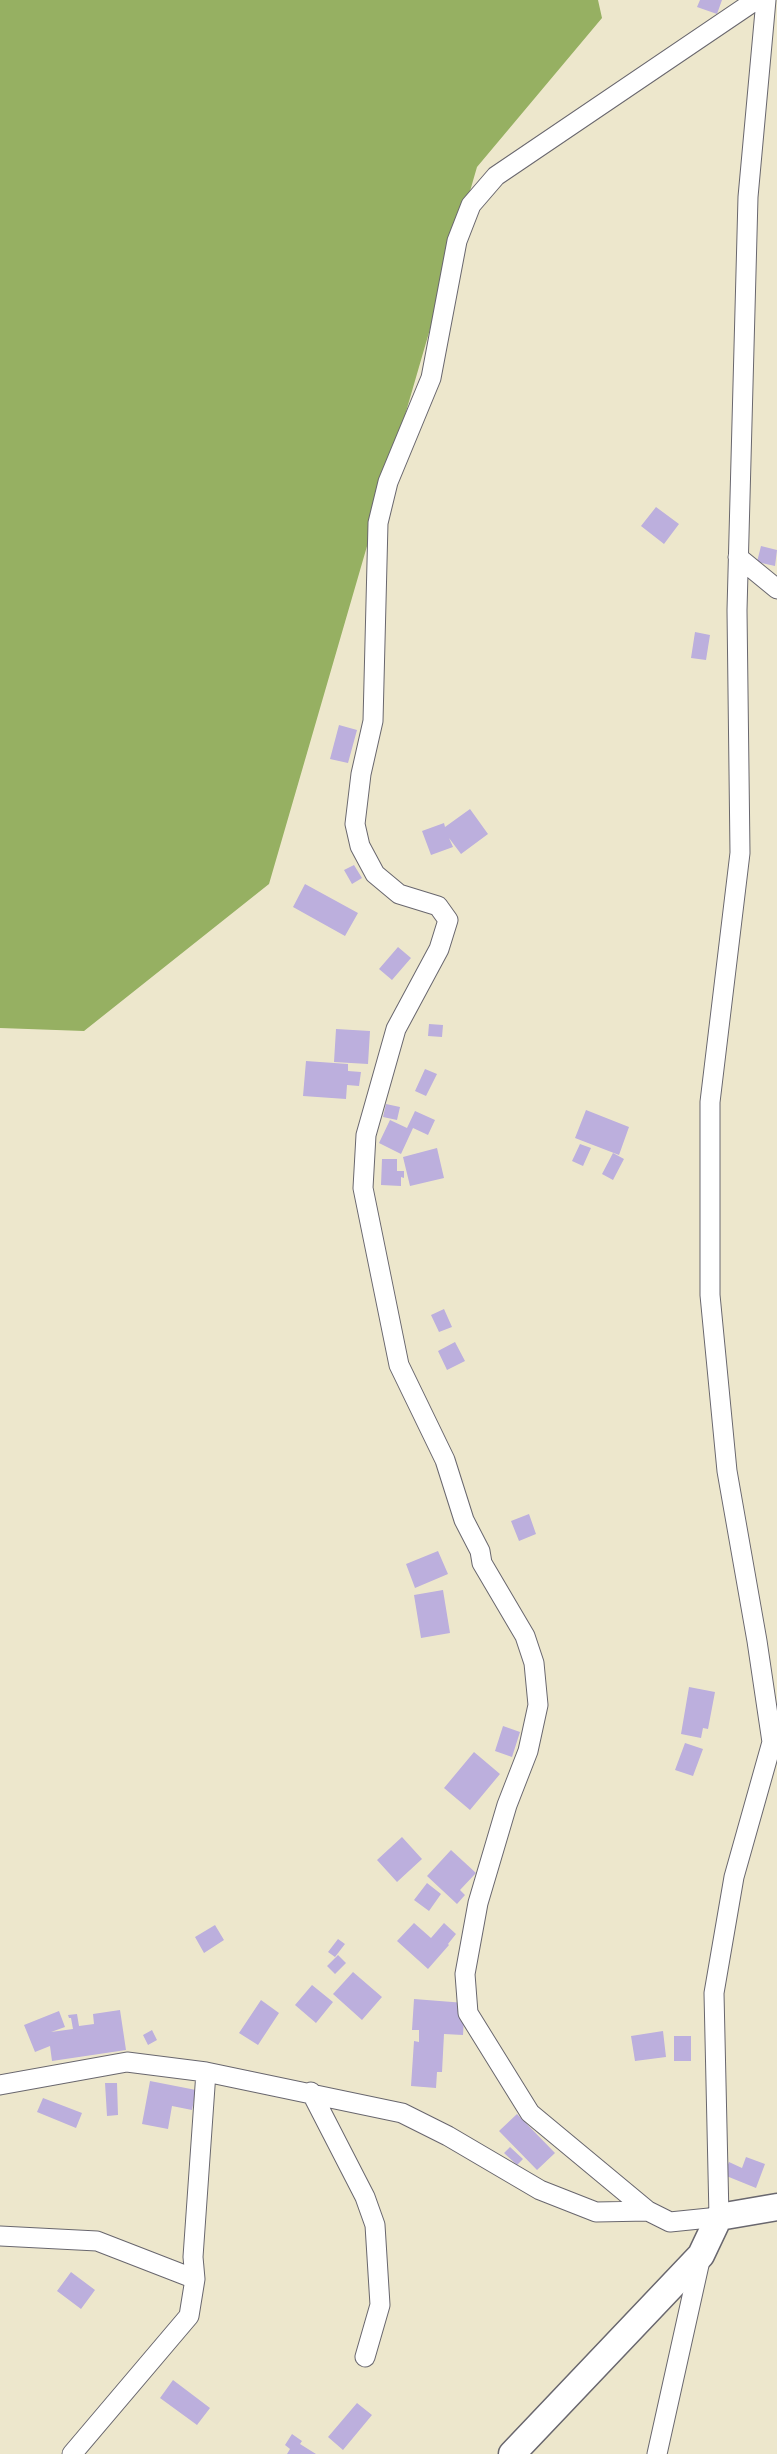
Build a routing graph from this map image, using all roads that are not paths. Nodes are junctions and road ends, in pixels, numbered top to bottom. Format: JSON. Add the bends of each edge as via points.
{"nodes":[{"id":1,"x":756,"y":0,"type":"edge"},
{"id":2,"x":766,"y":0,"type":"edge"},
{"id":3,"x":738,"y":557,"type":"junction"},
{"id":4,"x":777,"y":589,"type":"edge"},
{"id":5,"x":206,"y":2072,"type":"junction"},
{"id":6,"x":0,"y":2085,"type":"edge"},
{"id":7,"x":311,"y":2092,"type":"junction"},
{"id":8,"x":777,"y":2207,"type":"edge"},
{"id":9,"x":648,"y":2211,"type":"junction"},
{"id":10,"x":719,"y":2217,"type":"junction"},
{"id":11,"x":0,"y":2236,"type":"edge"},
{"id":12,"x":701,"y":2255,"type":"junction"},
{"id":13,"x":196,"y":2280,"type":"junction"},
{"id":14,"x":365,"y":2357,"type":"dead end"},
{"id":15,"x":72,"y":2454,"type":"edge"},
{"id":16,"x":512,"y":2454,"type":"edge"},
{"id":17,"x":657,"y":2454,"type":"edge"}],
"edges":[{"from":1,"to":9,"type":"street","via":[[496,176],[471,205],[457,241],[431,378],[388,482],[378,523],[373,721],[361,774],[355,824],[360,846],[375,874],[399,894],[438,906],[448,920],[439,949],[396,1029],[366,1135],[363,1188],[399,1365],[445,1460],[482,1563],[525,1636],[534,1663],[538,1705],[528,1751],[507,1805],[478,1903],[465,1974],[468,2013],[530,2113]]},
{"from":2,"to":3,"type":"street","via":[[748,198]]},
{"from":3,"to":4,"type":"street"},
{"from":3,"to":10,"type":"street","via":[[740,853],[710,1102],[710,1295],[727,1471],[772,1742],[734,1877],[714,1993]]},
{"from":5,"to":6,"type":"street","via":[[127,2062]]},
{"from":5,"to":7,"type":"street"},
{"from":5,"to":13,"type":"street","via":[[193,2256]]},
{"from":7,"to":9,"type":"street","via":[[402,2113],[540,2190],[596,2212]]},
{"from":7,"to":14,"type":"street","via":[[365,2197],[375,2225],[380,2305]]},
{"from":8,"to":10,"type":"street"},
{"from":9,"to":10,"type":"street","via":[[670,2222]]},
{"from":10,"to":12,"type":"street"},
{"from":11,"to":13,"type":"street","via":[[97,2241]]},
{"from":12,"to":16,"type":"street"},
{"from":12,"to":17,"type":"street"},
{"from":13,"to":15,"type":"street","via":[[189,2316]]}]}
